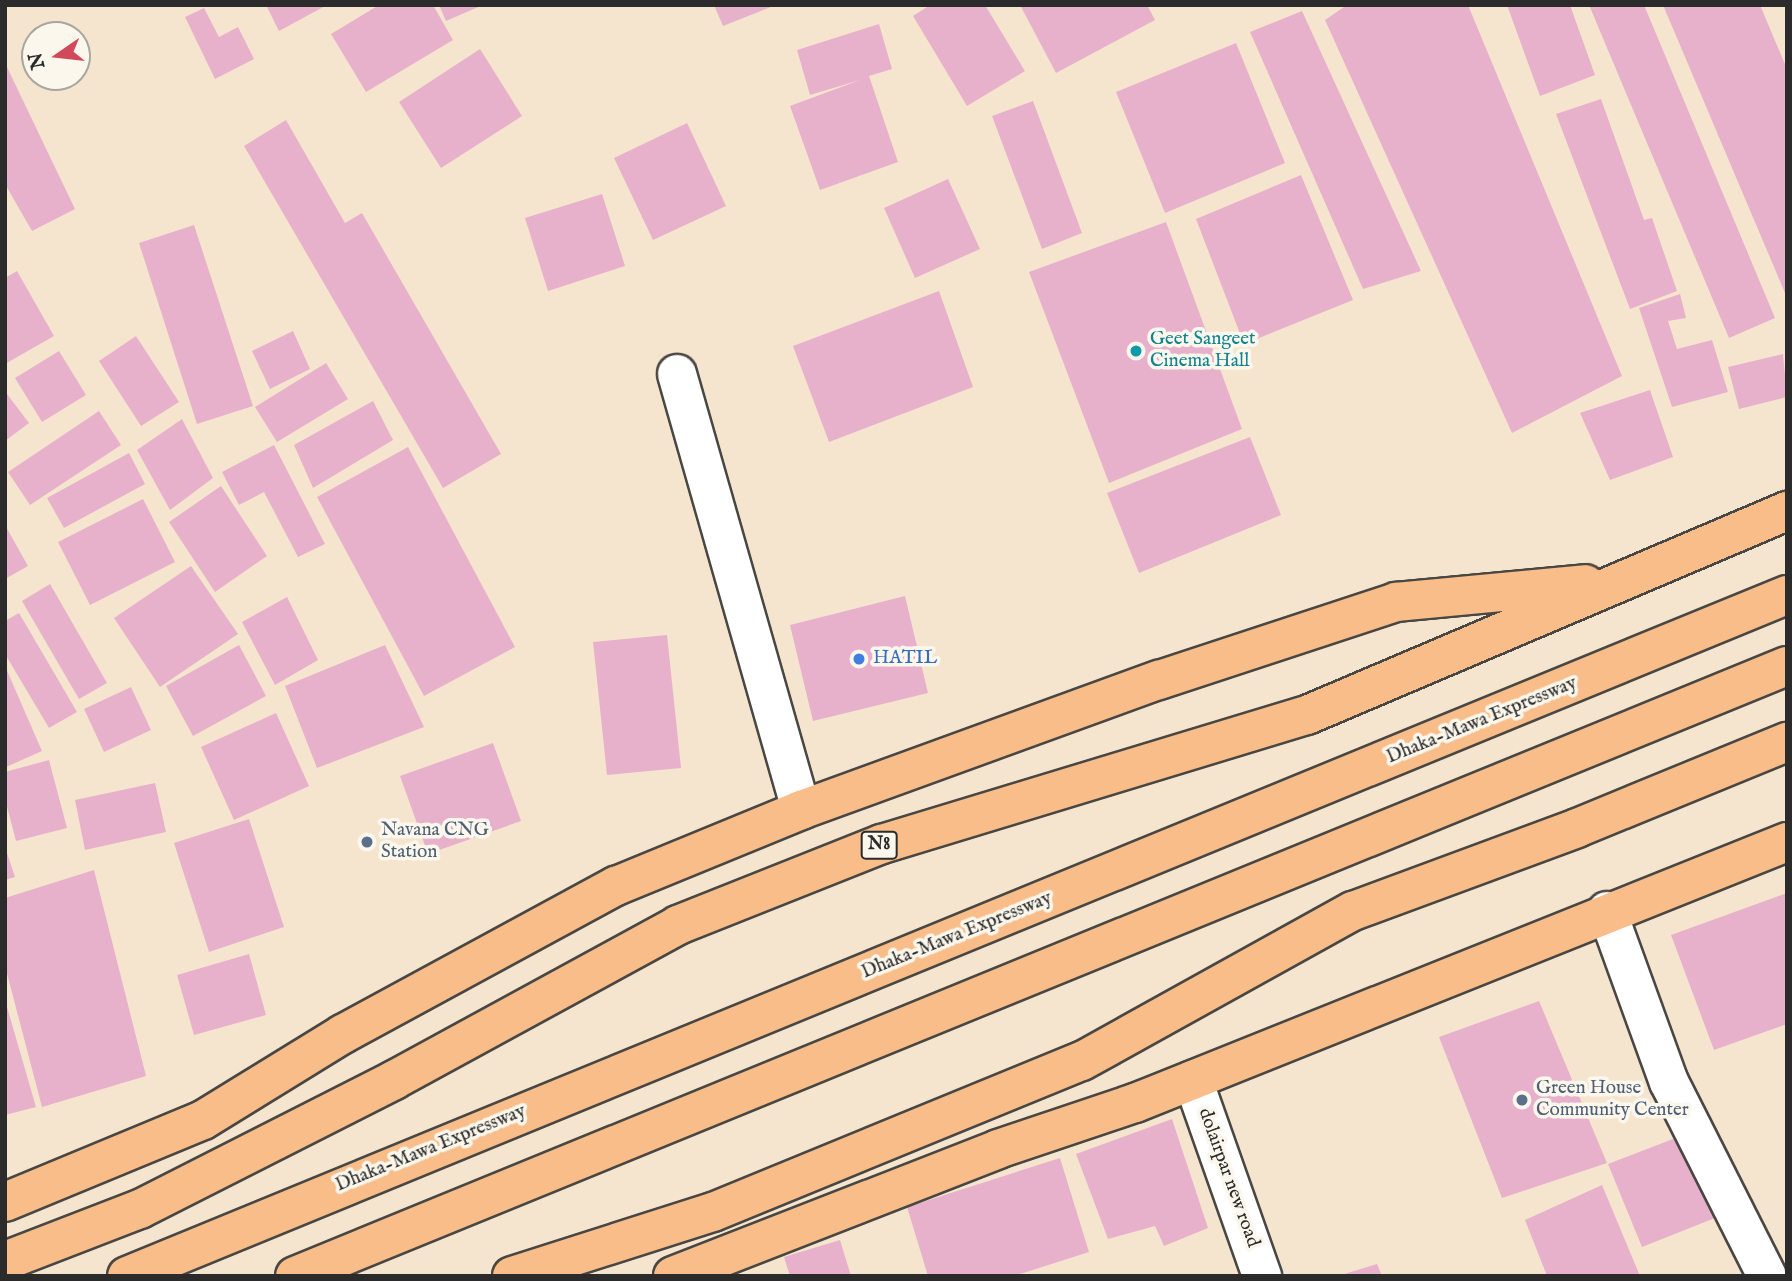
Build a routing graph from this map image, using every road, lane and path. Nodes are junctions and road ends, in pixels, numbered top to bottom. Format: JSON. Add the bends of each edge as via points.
{"nodes":[{"id":1,"x":677,"y":374,"type":"dead end"},
{"id":2,"x":1787,"y":511,"type":"edge"},
{"id":3,"x":1620,"y":582,"type":"junction"},
{"id":4,"x":1787,"y":595,"type":"edge"},
{"id":5,"x":1787,"y":666,"type":"edge"},
{"id":6,"x":1787,"y":742,"type":"edge"},
{"id":7,"x":801,"y":810,"type":"junction"},
{"id":8,"x":1787,"y":842,"type":"edge"},
{"id":9,"x":1608,"y":911,"type":"junction"},
{"id":10,"x":1193,"y":1080,"type":"junction"},
{"id":11,"x":5,"y":1202,"type":"edge"},
{"id":12,"x":5,"y":1261,"type":"edge"},
{"id":13,"x":127,"y":1276,"type":"edge"},
{"id":14,"x":295,"y":1276,"type":"edge"},
{"id":15,"x":512,"y":1276,"type":"edge"},
{"id":16,"x":673,"y":1276,"type":"edge"},
{"id":17,"x":1262,"y":1276,"type":"edge"},
{"id":18,"x":1768,"y":1276,"type":"edge"}],
"edges":[{"from":1,"to":7,"type":"street"},
{"from":2,"to":3,"type":"highway","number":"N8"},
{"from":3,"to":7,"type":"highway","via":[[1395,602],[1159,680]]},
{"from":3,"to":12,"type":"highway","number":"N8","via":[[1307,715],[882,844],[678,925],[394,1080],[140,1209]]},
{"from":4,"to":13,"type":"highway","name":"Dhaka-Mawa Expressway"},
{"from":5,"to":14,"type":"highway"},
{"from":6,"to":15,"type":"highway","via":[[1577,828],[1353,911],[1082,1061],[713,1212]]},
{"from":7,"to":11,"type":"highway","via":[[616,886],[343,1034],[203,1120]]},
{"from":8,"to":9,"type":"highway"},
{"from":9,"to":10,"type":"highway"},
{"from":9,"to":18,"type":"street","via":[[1669,1082]]},
{"from":10,"to":16,"type":"highway","via":[[998,1149]]},
{"from":10,"to":17,"type":"street","name":"dolairpar new road"}]}
